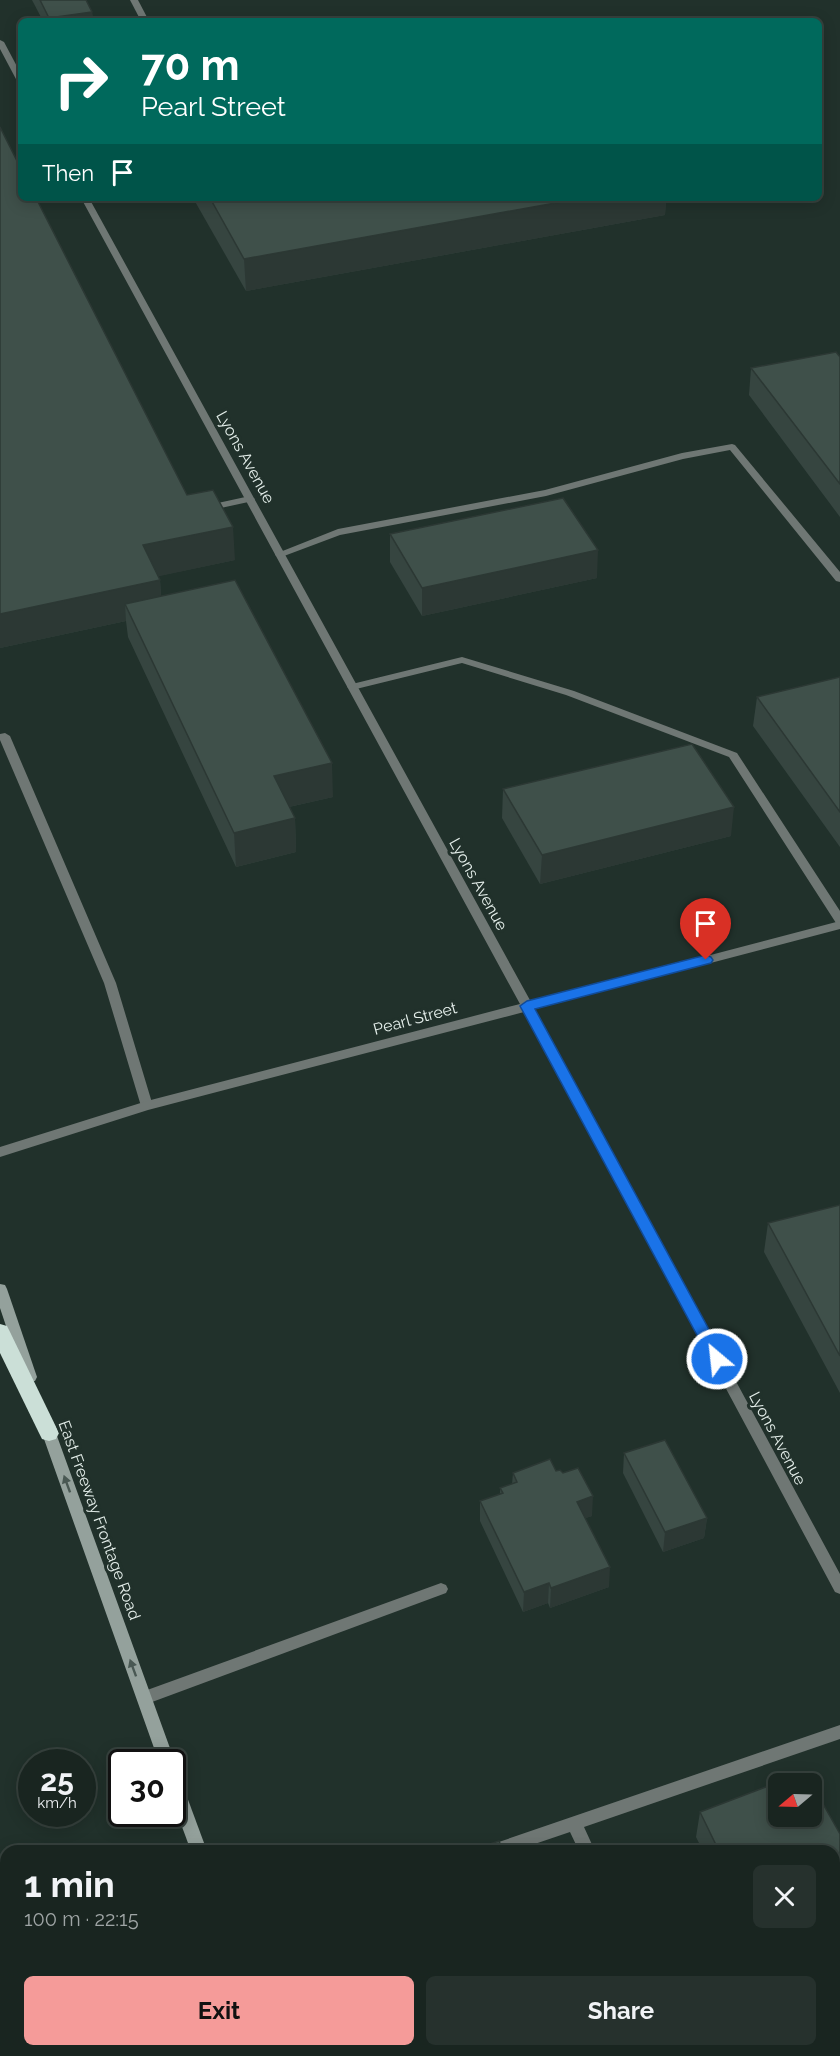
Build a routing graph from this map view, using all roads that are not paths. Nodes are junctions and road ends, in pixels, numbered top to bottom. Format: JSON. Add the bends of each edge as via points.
{"nodes":[{"id":1,"x":134,"y":0,"type":"edge"},
{"id":2,"x":143,"y":18,"type":"edge"},
{"id":3,"x":0,"y":42,"type":"edge"},
{"id":4,"x":17,"y":64,"type":"edge"},
{"id":5,"x":87,"y":201,"type":"edge"},
{"id":6,"x":250,"y":499,"type":"junction"},
{"id":7,"x":194,"y":511,"type":"edge"},
{"id":8,"x":280,"y":554,"type":"junction"},
{"id":9,"x":840,"y":579,"type":"edge"},
{"id":10,"x":352,"y":687,"type":"junction"},
{"id":11,"x":0,"y":737,"type":"edge"},
{"id":12,"x":840,"y":920,"type":"edge"},
{"id":13,"x":840,"y":925,"type":"edge"},
{"id":14,"x":527,"y":1006,"type":"junction"},
{"id":15,"x":147,"y":1106,"type":"junction"},
{"id":16,"x":0,"y":1152,"type":"edge"},
{"id":17,"x":0,"y":1289,"type":"edge"},
{"id":18,"x":0,"y":1332,"type":"edge"},
{"id":19,"x":49,"y":1433,"type":"junction"},
{"id":20,"x":840,"y":1588,"type":"edge"},
{"id":21,"x":441,"y":1589,"type":"dead end"},
{"id":22,"x":144,"y":1698,"type":"junction"},
{"id":23,"x":840,"y":1732,"type":"edge"},
{"id":24,"x":162,"y":1749,"type":"edge"},
{"id":25,"x":186,"y":1816,"type":"edge"},
{"id":26,"x":574,"y":1823,"type":"junction"},
{"id":27,"x":197,"y":1845,"type":"edge"},
{"id":28,"x":510,"y":1845,"type":"edge"},
{"id":29,"x":584,"y":1845,"type":"edge"}],
"edges":[{"from":1,"to":2,"type":"street"},
{"from":3,"to":4,"type":"street"},
{"from":5,"to":6,"type":"street","name":"Lyons Avenue"},
{"from":6,"to":7,"type":"street"},
{"from":6,"to":8,"type":"street","name":"Lyons Avenue"},
{"from":8,"to":9,"type":"street","via":[[338,532],[546,493],[682,456],[732,447]]},
{"from":8,"to":10,"type":"street","name":"Lyons Avenue"},
{"from":10,"to":12,"type":"street","via":[[462,660],[570,693],[734,755]]},
{"from":10,"to":14,"type":"street","name":"Lyons Avenue"},
{"from":11,"to":15,"type":"street","via":[[5,736],[110,983]]},
{"from":13,"to":14,"type":"street","name":"Pearl Street"},
{"from":14,"to":15,"type":"street","name":"Pearl Street"},
{"from":14,"to":20,"type":"street","name":"Lyons Avenue"},
{"from":15,"to":16,"type":"street","name":"Pearl Street"},
{"from":17,"to":19,"type":"main road","name":"East Freeway Frontage Road"},
{"from":18,"to":19,"type":"highway"},
{"from":22,"to":19,"type":"main road","name":"East Freeway Frontage Road","one_way":true},
{"from":21,"to":22,"type":"street"},
{"from":22,"to":24,"type":"main road","name":"East Freeway Frontage Road"},
{"from":23,"to":26,"type":"street"},
{"from":25,"to":27,"type":"main road"},
{"from":26,"to":28,"type":"street"},
{"from":26,"to":29,"type":"street"}]}
